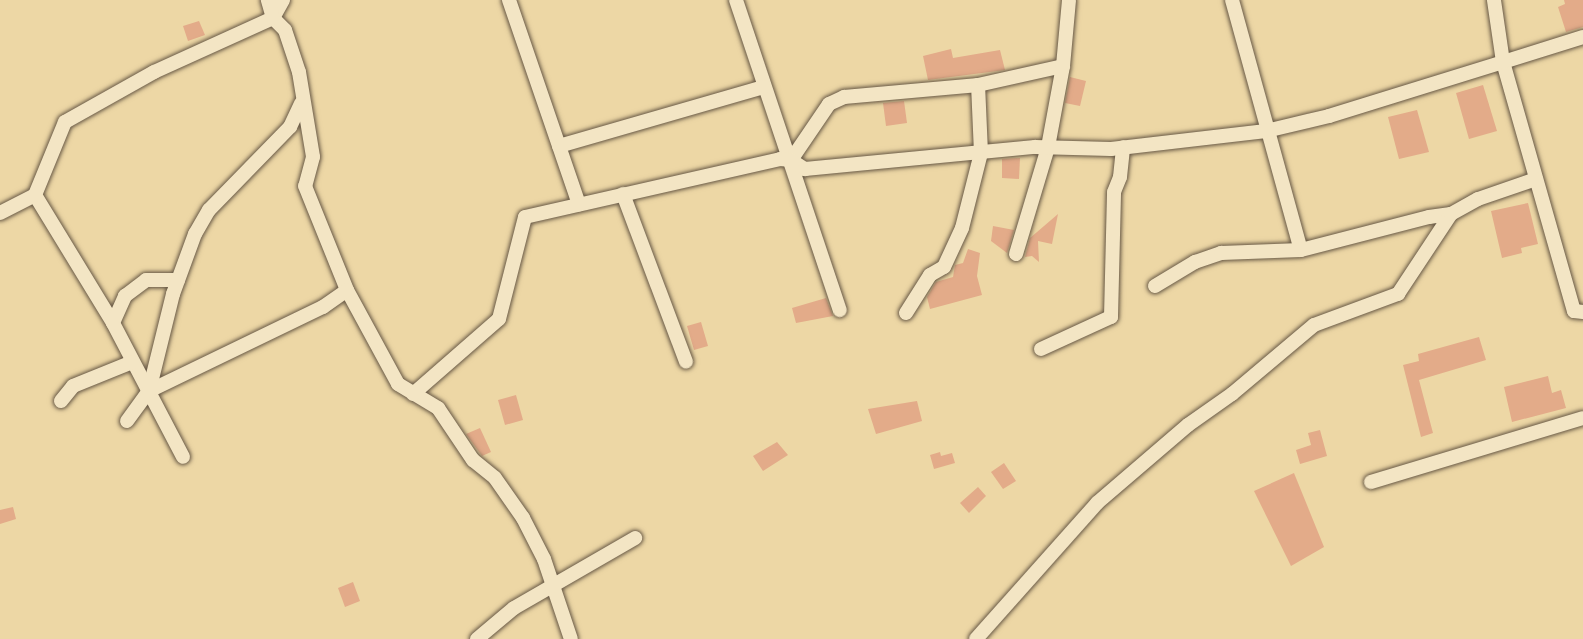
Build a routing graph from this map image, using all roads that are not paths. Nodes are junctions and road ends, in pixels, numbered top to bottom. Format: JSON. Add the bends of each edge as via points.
{"nodes":[{"id":1,"x":268,"y":0,"type":"edge"},
{"id":2,"x":283,"y":0,"type":"edge"},
{"id":3,"x":509,"y":0,"type":"edge"},
{"id":4,"x":736,"y":0,"type":"edge"},
{"id":5,"x":1069,"y":0,"type":"edge"},
{"id":6,"x":1232,"y":0,"type":"edge"},
{"id":7,"x":1494,"y":0,"type":"edge"},
{"id":8,"x":273,"y":18,"type":"junction"},
{"id":9,"x":1583,"y":36,"type":"edge"},
{"id":10,"x":1503,"y":62,"type":"junction"},
{"id":11,"x":1063,"y":66,"type":"junction"},
{"id":12,"x":978,"y":85,"type":"junction"},
{"id":13,"x":764,"y":87,"type":"junction"},
{"id":14,"x":301,"y":103,"type":"junction"},
{"id":15,"x":1266,"y":131,"type":"junction"},
{"id":16,"x":559,"y":146,"type":"junction"},
{"id":17,"x":1048,"y":147,"type":"junction"},
{"id":18,"x":1123,"y":147,"type":"junction"},
{"id":19,"x":981,"y":153,"type":"junction"},
{"id":20,"x":791,"y":160,"type":"junction"},
{"id":21,"x":1536,"y":179,"type":"junction"},
{"id":22,"x":623,"y":194,"type":"junction"},
{"id":23,"x":34,"y":195,"type":"junction"},
{"id":24,"x":579,"y":204,"type":"junction"},
{"id":25,"x":0,"y":213,"type":"edge"},
{"id":26,"x":1451,"y":214,"type":"junction"},
{"id":27,"x":1301,"y":250,"type":"junction"},
{"id":28,"x":1016,"y":254,"type":"dead end"},
{"id":29,"x":178,"y":280,"type":"junction"},
{"id":30,"x":1155,"y":285,"type":"dead end"},
{"id":31,"x":347,"y":290,"type":"junction"},
{"id":32,"x":840,"y":310,"type":"dead end"},
{"id":33,"x":1583,"y":312,"type":"edge"},
{"id":34,"x":906,"y":313,"type":"dead end"},
{"id":35,"x":113,"y":323,"type":"junction"},
{"id":36,"x":1041,"y":349,"type":"dead end"},
{"id":37,"x":132,"y":362,"type":"junction"},
{"id":38,"x":686,"y":362,"type":"dead end"},
{"id":39,"x":149,"y":391,"type":"junction"},
{"id":40,"x":413,"y":394,"type":"junction"},
{"id":41,"x":61,"y":401,"type":"dead end"},
{"id":42,"x":1583,"y":418,"type":"edge"},
{"id":43,"x":128,"y":421,"type":"dead end"},
{"id":44,"x":183,"y":458,"type":"dead end"},
{"id":45,"x":1371,"y":482,"type":"dead end"},
{"id":46,"x":635,"y":538,"type":"dead end"},
{"id":47,"x":554,"y":586,"type":"junction"},
{"id":48,"x":477,"y":639,"type":"edge"},
{"id":49,"x":571,"y":639,"type":"edge"},
{"id":50,"x":976,"y":639,"type":"edge"}],
"edges":[{"from":1,"to":8,"type":"street"},
{"from":2,"to":8,"type":"street"},
{"from":3,"to":16,"type":"street"},
{"from":4,"to":13,"type":"street"},
{"from":5,"to":11,"type":"street"},
{"from":6,"to":15,"type":"street"},
{"from":7,"to":10,"type":"street"},
{"from":8,"to":14,"type":"street","via":[[285,30]]},
{"from":8,"to":23,"type":"street","via":[[154,72],[65,122]]},
{"from":9,"to":10,"type":"street"},
{"from":10,"to":15,"type":"street","via":[[1329,117]]},
{"from":10,"to":21,"type":"street"},
{"from":11,"to":12,"type":"street"},
{"from":11,"to":17,"type":"street"},
{"from":12,"to":19,"type":"street"},
{"from":12,"to":20,"type":"street","via":[[844,97],[829,104]]},
{"from":13,"to":16,"type":"street"},
{"from":13,"to":20,"type":"street"},
{"from":14,"to":29,"type":"street","via":[[290,127],[268,154],[209,210]]},
{"from":14,"to":31,"type":"street","via":[[313,157],[305,186]]},
{"from":15,"to":18,"type":"street"},
{"from":15,"to":27,"type":"street"},
{"from":16,"to":24,"type":"street"},
{"from":17,"to":18,"type":"street"},
{"from":17,"to":19,"type":"street"},
{"from":17,"to":28,"type":"street"},
{"from":18,"to":36,"type":"street","via":[[1114,192],[1111,317]]},
{"from":19,"to":20,"type":"street","via":[[805,169]]},
{"from":19,"to":34,"type":"street","via":[[962,228],[945,267],[930,275]]},
{"from":20,"to":22,"type":"street"},
{"from":20,"to":32,"type":"street"},
{"from":21,"to":26,"type":"street","via":[[1478,199]]},
{"from":21,"to":33,"type":"street","via":[[1574,311]]},
{"from":22,"to":24,"type":"street"},
{"from":22,"to":38,"type":"street"},
{"from":23,"to":25,"type":"street"},
{"from":23,"to":35,"type":"street"},
{"from":24,"to":40,"type":"street","via":[[525,217],[499,319]]},
{"from":26,"to":27,"type":"street"},
{"from":26,"to":50,"type":"street","via":[[1398,294],[1314,325],[1232,394],[1188,425],[1097,503]]},
{"from":27,"to":30,"type":"street","via":[[1221,253],[1195,262]]},
{"from":29,"to":35,"type":"street","via":[[146,280],[125,296]]},
{"from":29,"to":39,"type":"street"},
{"from":31,"to":39,"type":"street","via":[[324,307]]},
{"from":31,"to":40,"type":"street","via":[[398,384]]},
{"from":35,"to":37,"type":"street"},
{"from":37,"to":39,"type":"street"},
{"from":37,"to":41,"type":"street","via":[[73,386]]},
{"from":39,"to":43,"type":"street"},
{"from":39,"to":44,"type":"street"},
{"from":40,"to":47,"type":"street","via":[[438,408],[473,460],[500,486],[523,518]]},
{"from":42,"to":45,"type":"street"},
{"from":46,"to":47,"type":"street"},
{"from":47,"to":48,"type":"street","via":[[514,608]]},
{"from":47,"to":49,"type":"street"}]}
